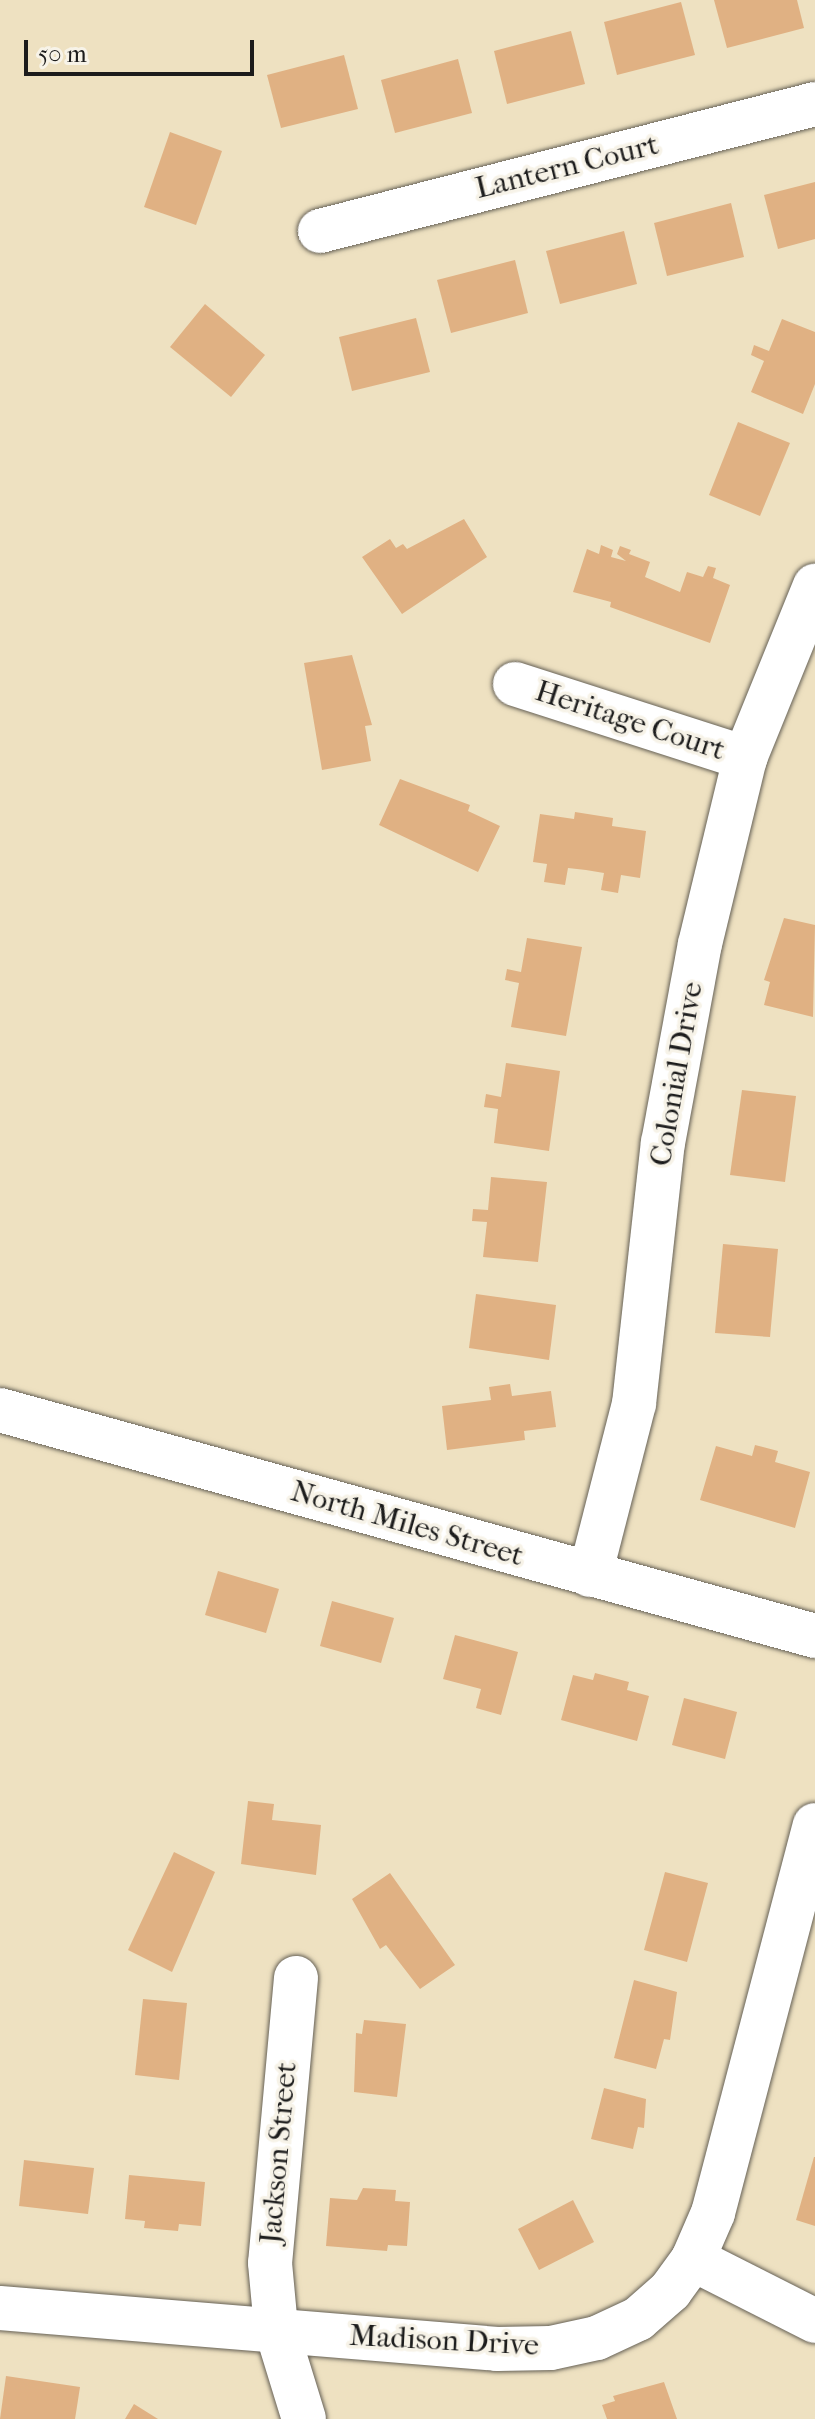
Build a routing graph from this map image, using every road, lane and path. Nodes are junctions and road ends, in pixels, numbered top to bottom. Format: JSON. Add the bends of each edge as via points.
{"nodes":[{"id":1,"x":815,"y":104,"type":"edge"},
{"id":2,"x":320,"y":231,"type":"dead end"},
{"id":3,"x":815,"y":586,"type":"edge"},
{"id":4,"x":515,"y":684,"type":"dead end"},
{"id":5,"x":745,"y":758,"type":"junction"},
{"id":6,"x":0,"y":1410,"type":"edge"},
{"id":7,"x":590,"y":1575,"type":"junction"},
{"id":8,"x":815,"y":1636,"type":"edge"},
{"id":9,"x":815,"y":1825,"type":"edge"},
{"id":10,"x":296,"y":1978,"type":"dead end"},
{"id":11,"x":693,"y":2259,"type":"junction"},
{"id":12,"x":0,"y":2308,"type":"edge"},
{"id":13,"x":815,"y":2321,"type":"edge"},
{"id":14,"x":276,"y":2328,"type":"junction"},
{"id":15,"x":304,"y":2419,"type":"edge"}],
"edges":[{"from":1,"to":2,"type":"street","name":"Lantern Court"},
{"from":3,"to":5,"type":"street","name":"Colonial Drive"},
{"from":4,"to":5,"type":"street","name":"Heritage Court"},
{"from":5,"to":7,"type":"street","name":"Colonial Drive","via":[[700,944],[663,1143],[634,1404]]},
{"from":6,"to":7,"type":"street","name":"North Miles Street"},
{"from":7,"to":8,"type":"street","name":"North Miles Street"},
{"from":9,"to":11,"type":"street","name":"Madison Drive","via":[[713,2213]]},
{"from":10,"to":14,"type":"street","name":"Jackson Street","via":[[270,2237]]},
{"from":11,"to":13,"type":"street"},
{"from":11,"to":14,"type":"street","name":"Madison Drive","via":[[670,2291],[638,2319],[597,2338],[551,2348],[436,2346]]},
{"from":12,"to":14,"type":"street","name":"Madison Drive"},
{"from":14,"to":15,"type":"street","name":"Jackson Street"}]}
